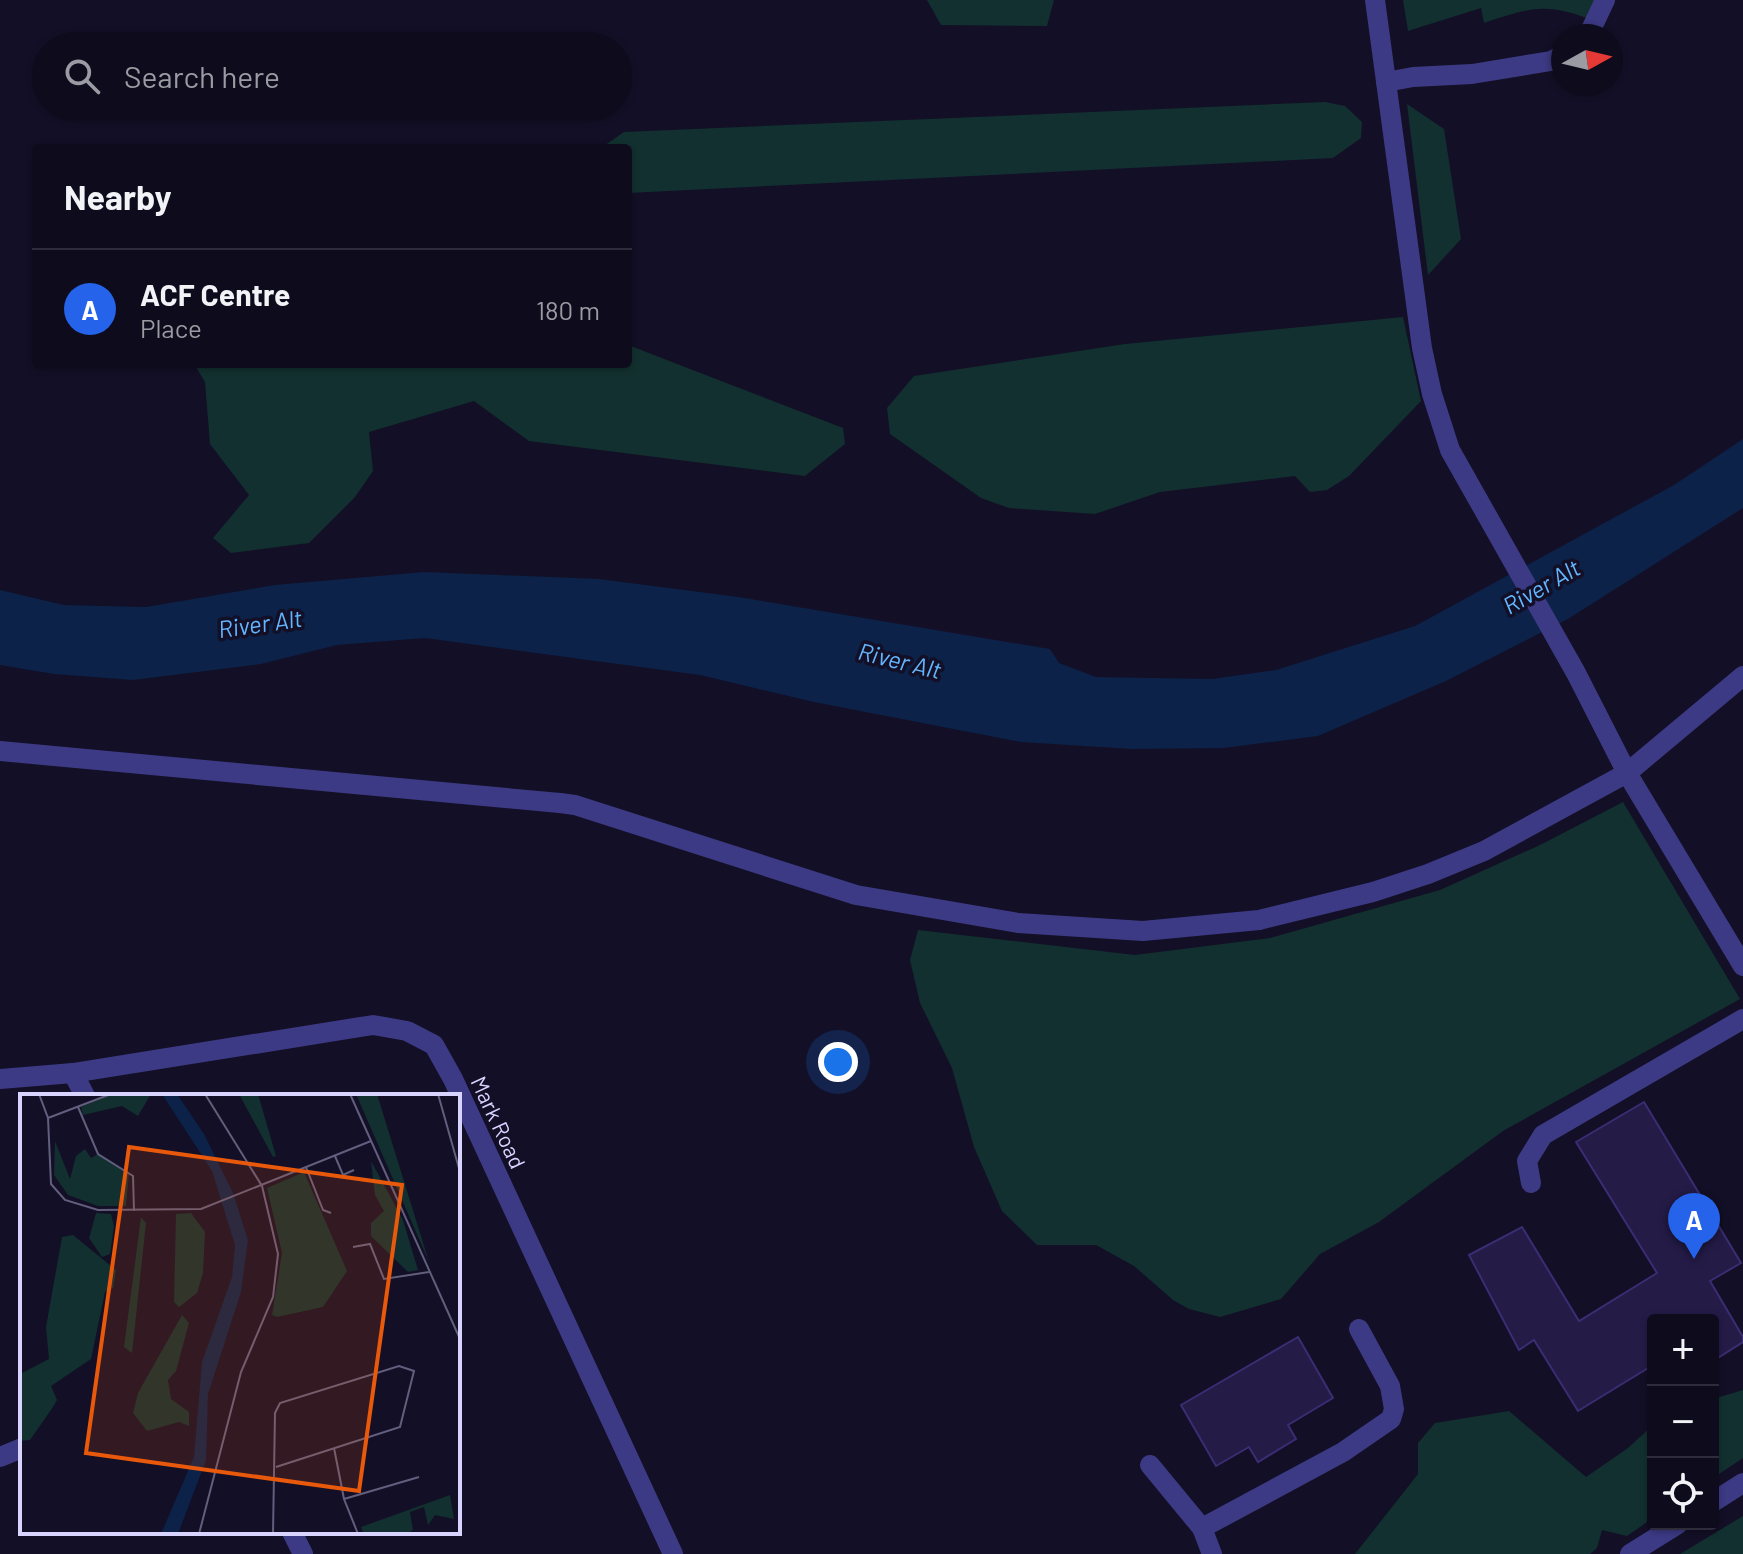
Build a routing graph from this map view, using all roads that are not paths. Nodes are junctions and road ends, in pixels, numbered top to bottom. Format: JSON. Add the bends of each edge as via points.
{"nodes":[{"id":1,"x":1375,"y":0,"type":"edge"},
{"id":2,"x":1605,"y":0,"type":"edge"},
{"id":3,"x":1594,"y":24,"type":"edge"},
{"id":4,"x":1551,"y":61,"type":"edge"},
{"id":5,"x":1386,"y":82,"type":"junction"},
{"id":6,"x":1743,"y":676,"type":"edge"},
{"id":7,"x":0,"y":751,"type":"edge"},
{"id":8,"x":1627,"y":773,"type":"junction"},
{"id":9,"x":1743,"y":966,"type":"edge"},
{"id":10,"x":1743,"y":1019,"type":"edge"},
{"id":11,"x":73,"y":1073,"type":"junction"},
{"id":12,"x":0,"y":1079,"type":"edge"},
{"id":13,"x":84,"y":1094,"type":"edge"},
{"id":14,"x":459,"y":1094,"type":"edge"},
{"id":15,"x":460,"y":1095,"type":"edge"},
{"id":16,"x":1531,"y":1183,"type":"dead end"},
{"id":17,"x":1359,"y":1329,"type":"dead end"},
{"id":18,"x":20,"y":1449,"type":"edge"},
{"id":19,"x":0,"y":1457,"type":"edge"},
{"id":20,"x":1150,"y":1465,"type":"dead end"},
{"id":21,"x":1743,"y":1483,"type":"edge"},
{"id":22,"x":1719,"y":1498,"type":"edge"},
{"id":23,"x":1202,"y":1528,"type":"junction"},
{"id":24,"x":1668,"y":1530,"type":"edge"},
{"id":25,"x":293,"y":1534,"type":"edge"},
{"id":26,"x":303,"y":1554,"type":"edge"},
{"id":27,"x":673,"y":1554,"type":"edge"},
{"id":28,"x":1212,"y":1554,"type":"edge"},
{"id":29,"x":1630,"y":1554,"type":"edge"}],
"edges":[{"from":1,"to":5,"type":"street"},
{"from":2,"to":3,"type":"street"},
{"from":4,"to":5,"type":"street"},
{"from":5,"to":8,"type":"street","via":[[1422,348],[1450,450]]},
{"from":6,"to":8,"type":"street"},
{"from":7,"to":8,"type":"street","via":[[575,805],[856,895],[1018,923],[1143,931],[1259,920],[1373,892],[1484,851]]},
{"from":8,"to":9,"type":"street"},
{"from":10,"to":16,"type":"street","via":[[1543,1135],[1527,1161]]},
{"from":11,"to":12,"type":"street","name":"Mark Road"},
{"from":11,"to":13,"type":"street"},
{"from":11,"to":14,"type":"street","name":"Mark Road","via":[[373,1025],[407,1031],[434,1045]]},
{"from":15,"to":27,"type":"street","name":"Mark Road"},
{"from":17,"to":23,"type":"street","via":[[1390,1386],[1391,1419],[1343,1452]]},
{"from":18,"to":19,"type":"street"},
{"from":20,"to":23,"type":"street"},
{"from":21,"to":22,"type":"street"},
{"from":23,"to":28,"type":"street"},
{"from":24,"to":29,"type":"street"},
{"from":25,"to":26,"type":"street"}]}
